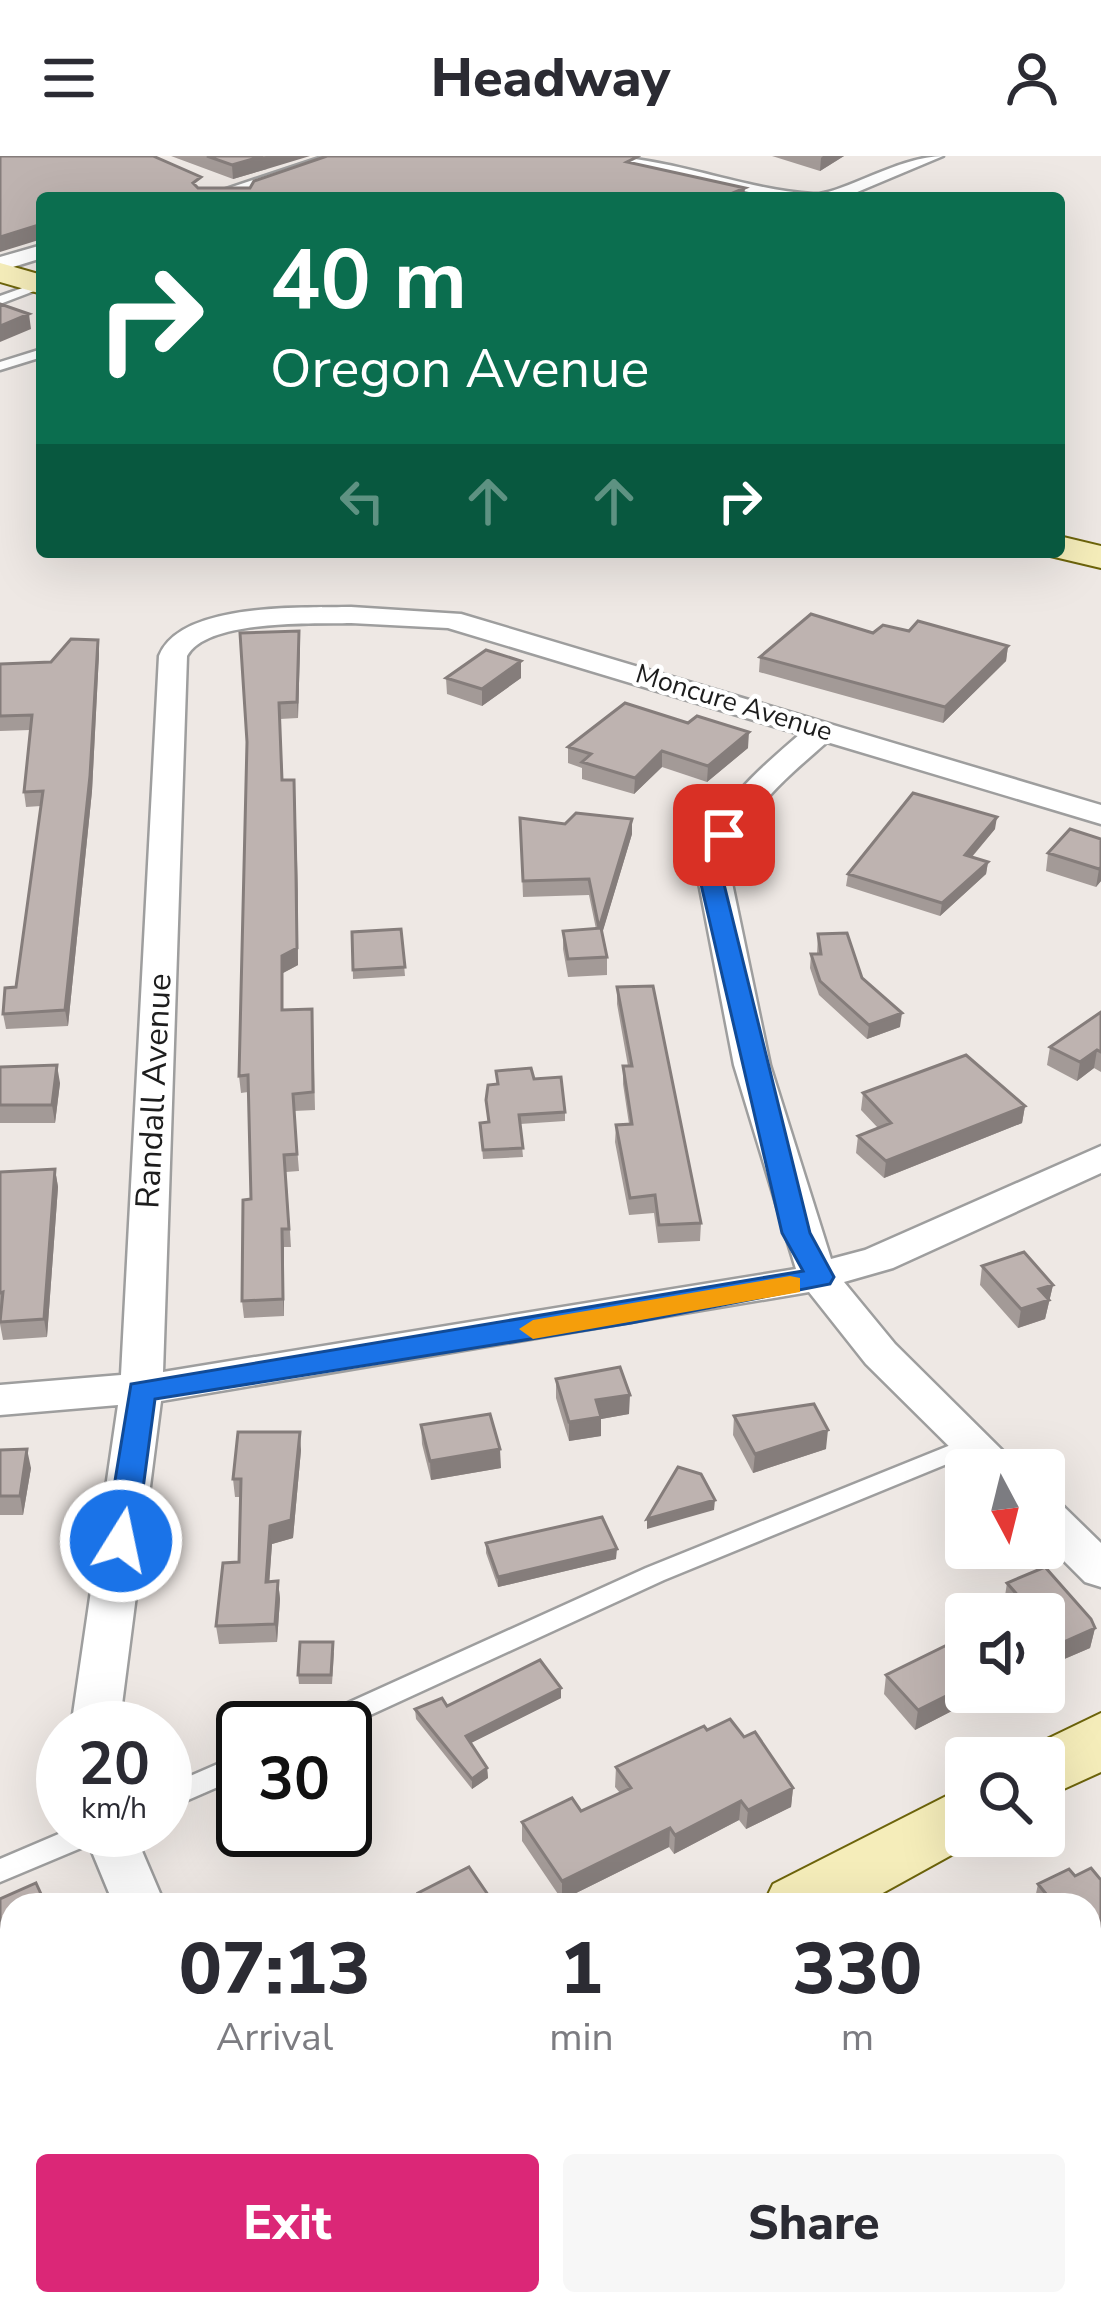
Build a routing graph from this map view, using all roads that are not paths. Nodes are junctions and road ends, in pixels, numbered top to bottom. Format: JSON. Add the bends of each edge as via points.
{"nodes":[{"id":1,"x":346,"y":156,"type":"edge"},
{"id":2,"x":603,"y":156,"type":"edge"},
{"id":3,"x":933,"y":156,"type":"edge"},
{"id":4,"x":205,"y":189,"type":"edge"},
{"id":5,"x":231,"y":191,"type":"junction"},
{"id":6,"x":234,"y":192,"type":"edge"},
{"id":7,"x":776,"y":192,"type":"edge"},
{"id":8,"x":840,"y":192,"type":"edge"},
{"id":9,"x":36,"y":253,"type":"edge"},
{"id":10,"x":0,"y":268,"type":"edge"},
{"id":11,"x":36,"y":283,"type":"edge"},
{"id":12,"x":36,"y":287,"type":"edge"},
{"id":13,"x":0,"y":300,"type":"edge"},
{"id":14,"x":36,"y":354,"type":"edge"},
{"id":15,"x":0,"y":366,"type":"edge"},
{"id":16,"x":1065,"y":548,"type":"edge"},
{"id":17,"x":1101,"y":557,"type":"edge"},
{"id":18,"x":364,"y":616,"type":"joint"},
{"id":19,"x":823,"y":730,"type":"junction"},
{"id":20,"x":1101,"y":815,"type":"edge"},
{"id":21,"x":1101,"y":1158,"type":"edge"},
{"id":22,"x":820,"y":1277,"type":"junction"},
{"id":23,"x":141,"y":1391,"type":"junction"},
{"id":24,"x":0,"y":1400,"type":"edge"},
{"id":25,"x":979,"y":1449,"type":"edge"},
{"id":26,"x":945,"y":1472,"type":"edge"},
{"id":27,"x":1065,"y":1535,"type":"edge"},
{"id":28,"x":1101,"y":1570,"type":"edge"},
{"id":29,"x":99,"y":1701,"type":"edge"},
{"id":30,"x":372,"y":1703,"type":"edge"},
{"id":31,"x":1101,"y":1740,"type":"edge"},
{"id":32,"x":1065,"y":1760,"type":"edge"},
{"id":33,"x":945,"y":1825,"type":"edge"},
{"id":34,"x":36,"y":1855,"type":"edge"},
{"id":35,"x":120,"y":1857,"type":"edge"},
{"id":36,"x":0,"y":1870,"type":"edge"},
{"id":37,"x":135,"y":1893,"type":"edge"},
{"id":38,"x":820,"y":1893,"type":"edge"}],
"edges":[{"from":1,"to":5,"type":"street"},
{"from":2,"to":7,"type":"street"},
{"from":3,"to":8,"type":"street"},
{"from":4,"to":5,"type":"street"},
{"from":5,"to":6,"type":"street"},
{"from":9,"to":10,"type":"street"},
{"from":10,"to":11,"type":"street"},
{"from":12,"to":13,"type":"lane"},
{"from":14,"to":15,"type":"lane"},
{"from":16,"to":17,"type":"street"},
{"from":18,"to":19,"type":"street","name":"Moncure Avenue","via":[[471,625]]},
{"from":18,"to":23,"type":"street","name":"Randall Avenue","via":[[218,624],[178,644]]},
{"from":19,"to":20,"type":"street","name":"Moncure Avenue"},
{"from":19,"to":22,"type":"street","via":[[724,835],[712,880],[796,1233]]},
{"from":21,"to":22,"type":"street","via":[[879,1259]]},
{"from":22,"to":23,"type":"street"},
{"from":22,"to":25,"type":"street"},
{"from":23,"to":24,"type":"street"},
{"from":23,"to":29,"type":"street","name":"Randall Avenue"},
{"from":26,"to":30,"type":"lane","via":[[655,1574]]},
{"from":27,"to":28,"type":"street"},
{"from":31,"to":32,"type":"street"},
{"from":33,"to":38,"type":"street"},
{"from":34,"to":36,"type":"lane"},
{"from":35,"to":37,"type":"street"}]}
